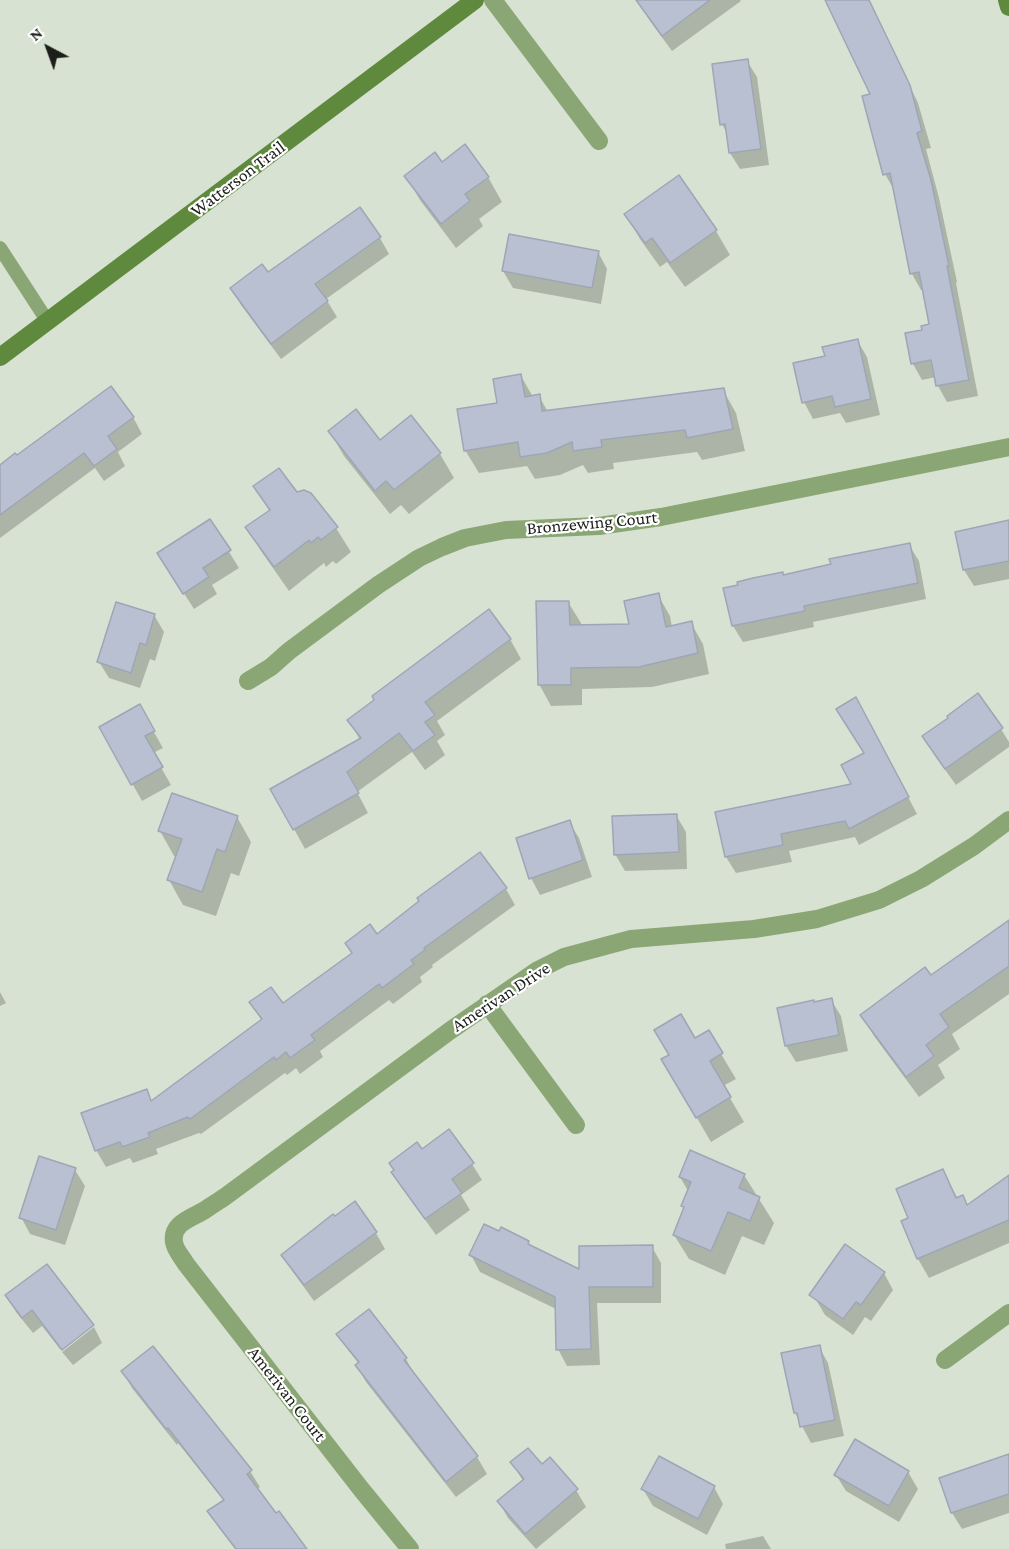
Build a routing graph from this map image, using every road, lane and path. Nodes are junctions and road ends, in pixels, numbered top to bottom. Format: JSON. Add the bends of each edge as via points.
{"nodes":[{"id":1,"x":475,"y":0,"type":"edge"},
{"id":2,"x":493,"y":0,"type":"edge"},
{"id":3,"x":1006,"y":0,"type":"edge"},
{"id":4,"x":1009,"y":7,"type":"edge"},
{"id":5,"x":599,"y":141,"type":"dead end"},
{"id":6,"x":0,"y":248,"type":"edge"},
{"id":7,"x":48,"y":322,"type":"junction"},
{"id":8,"x":0,"y":357,"type":"edge"},
{"id":9,"x":1009,"y":447,"type":"edge"},
{"id":10,"x":248,"y":681,"type":"dead end"},
{"id":11,"x":1009,"y":820,"type":"edge"},
{"id":12,"x":487,"y":1004,"type":"junction"},
{"id":13,"x":576,"y":1125,"type":"dead end"},
{"id":14,"x":174,"y":1235,"type":"joint"},
{"id":15,"x":1009,"y":1313,"type":"edge"},
{"id":16,"x":945,"y":1360,"type":"dead end"},
{"id":17,"x":410,"y":1549,"type":"edge"}],
"edges":[{"from":1,"to":7,"type":"main road","name":"Watterson Trail"},
{"from":2,"to":5,"type":"street"},
{"from":3,"to":4,"type":"main road"},
{"from":6,"to":7,"type":"lane"},
{"from":7,"to":8,"type":"main road","name":"Watterson Trail"},
{"from":9,"to":10,"type":"street","name":"Bronzewing Court","via":[[661,517],[599,526],[506,530],[465,538],[419,558],[378,585]]},
{"from":11,"to":12,"type":"street","name":"Amerivan Drive","via":[[921,879],[879,900],[817,919],[764,928],[631,939],[564,957]]},
{"from":12,"to":13,"type":"street"},
{"from":12,"to":14,"type":"street","name":"Amerivan Drive","via":[[226,1196],[188,1218]]},
{"from":14,"to":17,"type":"street","name":"Amerivan Court","via":[[174,1245],[186,1264]]},
{"from":15,"to":16,"type":"street"}]}
